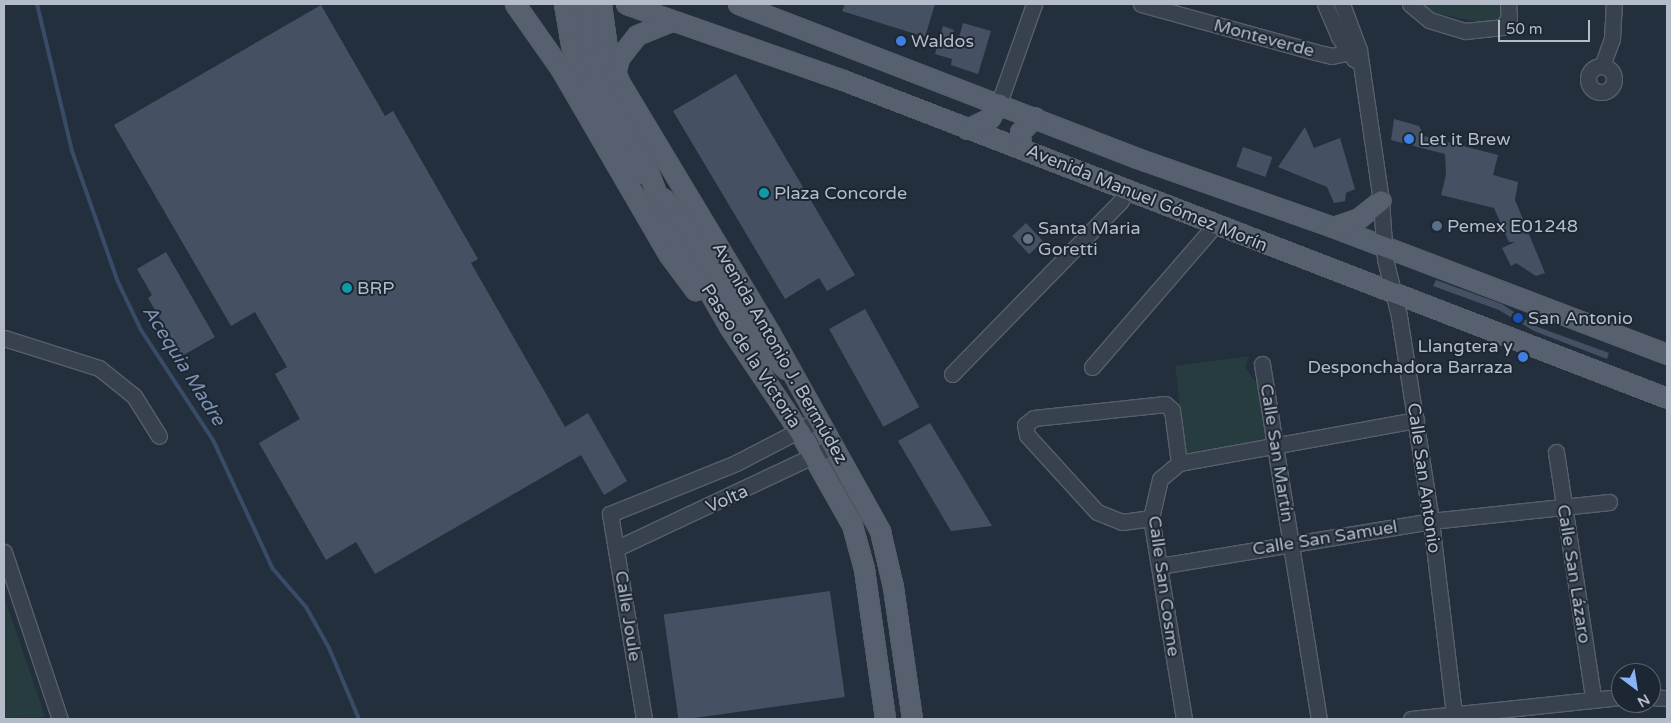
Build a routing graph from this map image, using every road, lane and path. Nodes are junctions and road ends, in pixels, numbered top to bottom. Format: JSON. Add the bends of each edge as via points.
{"nodes":[{"id":1,"x":515,"y":4,"type":"edge"},
{"id":2,"x":564,"y":4,"type":"edge"},
{"id":3,"x":584,"y":4,"type":"edge"},
{"id":4,"x":601,"y":4,"type":"edge"},
{"id":5,"x":626,"y":4,"type":"edge"},
{"id":6,"x":738,"y":4,"type":"edge"},
{"id":7,"x":1034,"y":4,"type":"edge"},
{"id":8,"x":1141,"y":4,"type":"edge"},
{"id":9,"x":1325,"y":4,"type":"edge"},
{"id":10,"x":1342,"y":4,"type":"edge"},
{"id":11,"x":1410,"y":4,"type":"edge"},
{"id":12,"x":1508,"y":4,"type":"edge"},
{"id":13,"x":1614,"y":4,"type":"edge"},
{"id":14,"x":645,"y":8,"type":"edge"},
{"id":15,"x":672,"y":21,"type":"junction"},
{"id":16,"x":1354,"y":51,"type":"junction"},
{"id":17,"x":1602,"y":66,"type":"dead end"},
{"id":18,"x":615,"y":74,"type":"junction"},
{"id":19,"x":999,"y":103,"type":"junction"},
{"id":20,"x":1034,"y":116,"type":"junction"},
{"id":21,"x":967,"y":129,"type":"junction"},
{"id":22,"x":1021,"y":148,"type":"junction"},
{"id":23,"x":1127,"y":191,"type":"junction"},
{"id":24,"x":658,"y":192,"type":"junction"},
{"id":25,"x":1381,"y":200,"type":"junction"},
{"id":26,"x":1214,"y":226,"type":"junction"},
{"id":27,"x":1333,"y":227,"type":"junction"},
{"id":28,"x":1384,"y":248,"type":"junction"},
{"id":29,"x":1394,"y":295,"type":"junction"},
{"id":30,"x":730,"y":328,"type":"junction"},
{"id":31,"x":4,"y":338,"type":"edge"},
{"id":32,"x":1667,"y":354,"type":"edge"},
{"id":33,"x":1262,"y":364,"type":"dead end"},
{"id":34,"x":1092,"y":367,"type":"dead end"},
{"id":35,"x":791,"y":372,"type":"junction"},
{"id":36,"x":952,"y":374,"type":"dead end"},
{"id":37,"x":1667,"y":398,"type":"edge"},
{"id":38,"x":819,"y":420,"type":"junction"},
{"id":39,"x":1416,"y":420,"type":"junction"},
{"id":40,"x":799,"y":431,"type":"junction"},
{"id":41,"x":159,"y":436,"type":"dead end"},
{"id":42,"x":1275,"y":444,"type":"junction"},
{"id":43,"x":834,"y":446,"type":"junction"},
{"id":44,"x":1556,"y":452,"type":"dead end"},
{"id":45,"x":815,"y":458,"type":"junction"},
{"id":46,"x":1179,"y":463,"type":"junction"},
{"id":47,"x":1610,"y":502,"type":"dead end"},
{"id":48,"x":1562,"y":504,"type":"junction"},
{"id":49,"x":610,"y":514,"type":"joint"},
{"id":50,"x":1152,"y":518,"type":"junction"},
{"id":51,"x":1431,"y":521,"type":"junction"},
{"id":52,"x":1291,"y":543,"type":"junction"},
{"id":53,"x":617,"y":548,"type":"junction"},
{"id":54,"x":4,"y":552,"type":"edge"},
{"id":55,"x":1160,"y":566,"type":"junction"},
{"id":56,"x":1594,"y":696,"type":"junction"},
{"id":57,"x":1611,"y":696,"type":"edge"},
{"id":58,"x":1454,"y":713,"type":"junction"},
{"id":59,"x":60,"y":719,"type":"edge"},
{"id":60,"x":644,"y":719,"type":"edge"},
{"id":61,"x":885,"y":719,"type":"edge"},
{"id":62,"x":912,"y":719,"type":"edge"},
{"id":63,"x":1184,"y":719,"type":"edge"},
{"id":64,"x":1319,"y":719,"type":"edge"},
{"id":65,"x":1411,"y":719,"type":"edge"}],
"edges":[{"from":1,"to":30,"type":"main road","via":[[560,68],[669,255],[703,301]]},
{"from":2,"to":24,"type":"main road","via":[[571,45],[585,84],[616,138]]},
{"from":3,"to":24,"type":"main road","name":"Paseo de la Victoria","via":[[592,58]]},
{"from":4,"to":18,"type":"main road","name":"Avenida Antonio J. Bermúdez","via":[[604,41]]},
{"from":5,"to":14,"type":"main road","name":"Avenida Manuel Gómez Morín"},
{"from":6,"to":19,"type":"main road","name":"Avenida Manuel Gómez Morín"},
{"from":7,"to":19,"type":"street"},
{"from":8,"to":16,"type":"street","name":"Monteverde","via":[[1332,56]]},
{"from":9,"to":16,"type":"street"},
{"from":10,"to":16,"type":"street"},
{"from":11,"to":12,"type":"street","via":[[1429,20],[1465,31],[1502,27],[1509,18]]},
{"from":13,"to":17,"type":"street","via":[[1612,39]]},
{"from":14,"to":15,"type":"main road","name":"Avenida Manuel Gómez Morín"},
{"from":15,"to":18,"type":"main road","via":[[637,35],[618,58]]},
{"from":15,"to":21,"type":"main road","name":"Avenida Manuel Gómez Morín","via":[[762,50]]},
{"from":16,"to":25,"type":"street","name":"Calle San Antonio","via":[[1360,67]]},
{"from":18,"to":35,"type":"main road","name":"Avenida Antonio J. Bermúdez"},
{"from":19,"to":20,"type":"main road","name":"Avenida Manuel Gómez Morín"},
{"from":19,"to":21,"type":"main road","via":[[990,118]]},
{"from":20,"to":22,"type":"main road","via":[[1020,132]]},
{"from":20,"to":27,"type":"main road","name":"Avenida Manuel Gómez Morín","via":[[1137,158]]},
{"from":21,"to":22,"type":"main road","name":"Avenida Manuel Gómez Morín"},
{"from":22,"to":23,"type":"main road","name":"Avenida Manuel Gómez Morín"},
{"from":23,"to":26,"type":"main road","name":"Avenida Manuel Gómez Morín"},
{"from":23,"to":36,"type":"street","via":[[1120,202]]},
{"from":24,"to":30,"type":"main road","name":"Paseo de la Victoria","via":[[665,216]]},
{"from":24,"to":35,"type":"main road","via":[[680,217],[756,341]]},
{"from":25,"to":27,"type":"main road","via":[[1359,218]]},
{"from":25,"to":28,"type":"street","name":"Calle San Antonio"},
{"from":26,"to":29,"type":"main road","name":"Avenida Manuel Gómez Morín"},
{"from":26,"to":34,"type":"street"},
{"from":27,"to":28,"type":"main road","name":"Avenida Manuel Gómez Morín"},
{"from":28,"to":29,"type":"street","name":"Calle San Antonio"},
{"from":28,"to":32,"type":"main road","name":"Avenida Manuel Gómez Morín"},
{"from":29,"to":37,"type":"main road","name":"Avenida Manuel Gómez Morín"},
{"from":29,"to":39,"type":"street","name":"Calle San Antonio"},
{"from":30,"to":40,"type":"main road","name":"Paseo de la Victoria"},
{"from":31,"to":41,"type":"street","via":[[99,368],[134,396]]},
{"from":33,"to":42,"type":"street","name":"Calle San Martín"},
{"from":35,"to":38,"type":"main road","name":"Avenida Antonio J. Bermúdez"},
{"from":38,"to":40,"type":"street","name":"Volta"},
{"from":38,"to":43,"type":"main road","name":"Avenida Antonio J. Bermúdez"},
{"from":39,"to":42,"type":"street"},
{"from":39,"to":51,"type":"street","name":"Calle San Antonio"},
{"from":40,"to":45,"type":"main road","name":"Paseo de la Victoria"},
{"from":40,"to":49,"type":"street","name":"Volta","via":[[736,463]]},
{"from":42,"to":46,"type":"street"},
{"from":42,"to":52,"type":"street","name":"Calle San Martín"},
{"from":43,"to":45,"type":"street","name":"Volta"},
{"from":43,"to":62,"type":"main road","name":"Avenida Antonio J. Bermúdez","via":[[882,538]]},
{"from":44,"to":48,"type":"street","name":"Calle San Lázaro"},
{"from":45,"to":53,"type":"street","name":"Volta"},
{"from":45,"to":61,"type":"main road","name":"Paseo de la Victoria","via":[[858,539]]},
{"from":46,"to":50,"type":"street","name":"Calle San Cosme","via":[[1155,488]]},
{"from":46,"to":50,"type":"street","via":[[1172,410],[1159,402],[1034,418],[1025,425],[1027,435],[1098,512],[1122,522]]},
{"from":47,"to":48,"type":"street","name":"Calle San Samuel"},
{"from":48,"to":51,"type":"street","name":"Calle San Samuel"},
{"from":48,"to":56,"type":"street","name":"Calle San Lázaro"},
{"from":49,"to":53,"type":"street","name":"Calle Joule"},
{"from":50,"to":55,"type":"street","name":"Calle San Cosme"},
{"from":51,"to":52,"type":"street","name":"Calle San Samuel"},
{"from":51,"to":58,"type":"street","name":"Calle San Antonio"},
{"from":52,"to":55,"type":"street","name":"Calle San Samuel"},
{"from":52,"to":64,"type":"street","name":"Calle San Martín"},
{"from":53,"to":60,"type":"street","name":"Calle Joule"},
{"from":54,"to":59,"type":"street"},
{"from":55,"to":63,"type":"street","name":"Calle San Cosme"},
{"from":56,"to":57,"type":"street"},
{"from":56,"to":58,"type":"street"},
{"from":58,"to":65,"type":"street"}]}
